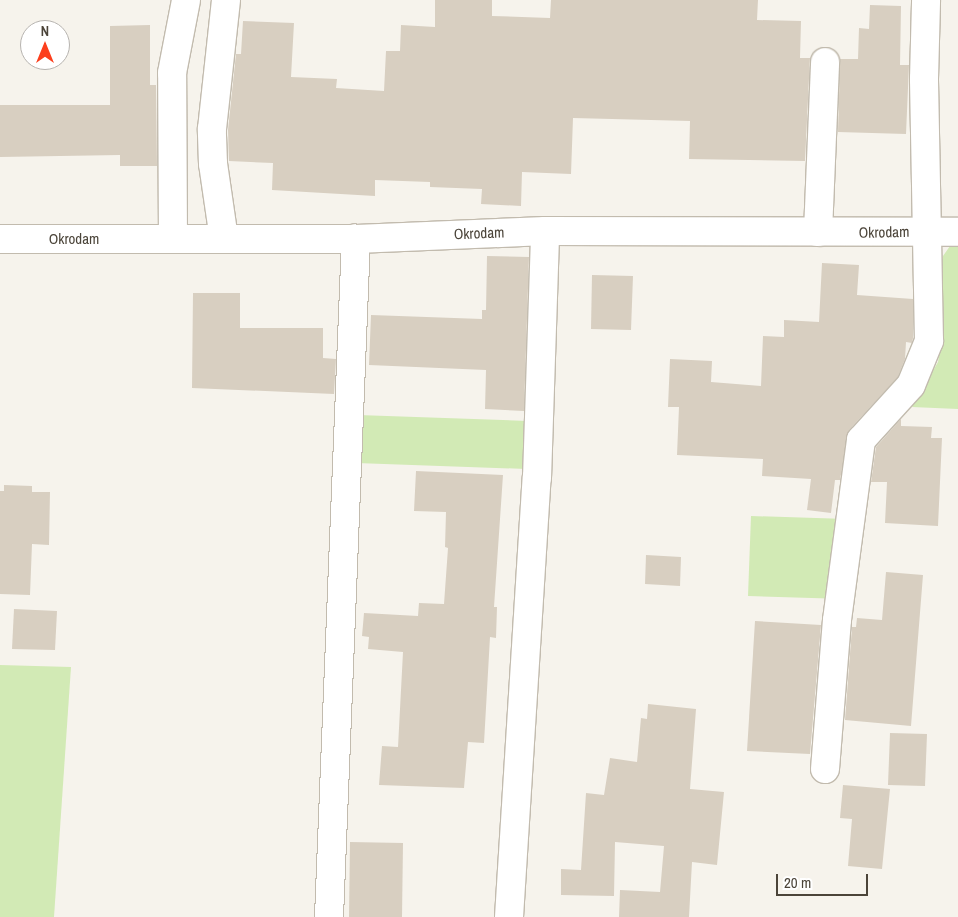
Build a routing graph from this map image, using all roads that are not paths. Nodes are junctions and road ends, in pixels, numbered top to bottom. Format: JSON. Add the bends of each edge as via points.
{"nodes":[{"id":1,"x":186,"y":0,"type":"edge"},
{"id":2,"x":226,"y":0,"type":"edge"},
{"id":3,"x":926,"y":0,"type":"edge"},
{"id":4,"x":825,"y":62,"type":"dead end"},
{"id":5,"x":545,"y":231,"type":"junction"},
{"id":6,"x":926,"y":231,"type":"junction"},
{"id":7,"x":818,"y":232,"type":"junction"},
{"id":8,"x":958,"y":232,"type":"edge"},
{"id":9,"x":0,"y":239,"type":"edge"},
{"id":10,"x":173,"y":239,"type":"junction"},
{"id":11,"x":224,"y":239,"type":"junction"},
{"id":12,"x":356,"y":239,"type":"junction"},
{"id":13,"x":825,"y":769,"type":"dead end"},
{"id":14,"x":329,"y":917,"type":"edge"},
{"id":15,"x":509,"y":917,"type":"edge"}],
"edges":[{"from":1,"to":10,"type":"street","via":[[172,73]]},
{"from":2,"to":11,"type":"street","via":[[212,129]]},
{"from":3,"to":6,"type":"street"},
{"from":4,"to":7,"type":"street"},
{"from":5,"to":7,"type":"street","name":"Okrodam"},
{"from":5,"to":12,"type":"street","name":"Okrodam"},
{"from":5,"to":15,"type":"street","via":[[537,478]]},
{"from":6,"to":7,"type":"street","name":"Okrodam"},
{"from":6,"to":8,"type":"street","name":"Okrodam"},
{"from":6,"to":13,"type":"street","via":[[929,341],[910,385],[861,440],[837,620]]},
{"from":9,"to":10,"type":"street","name":"Okrodam"},
{"from":10,"to":11,"type":"street","name":"Okrodam"},
{"from":11,"to":12,"type":"street","name":"Okrodam"},
{"from":12,"to":14,"type":"street"}]}
